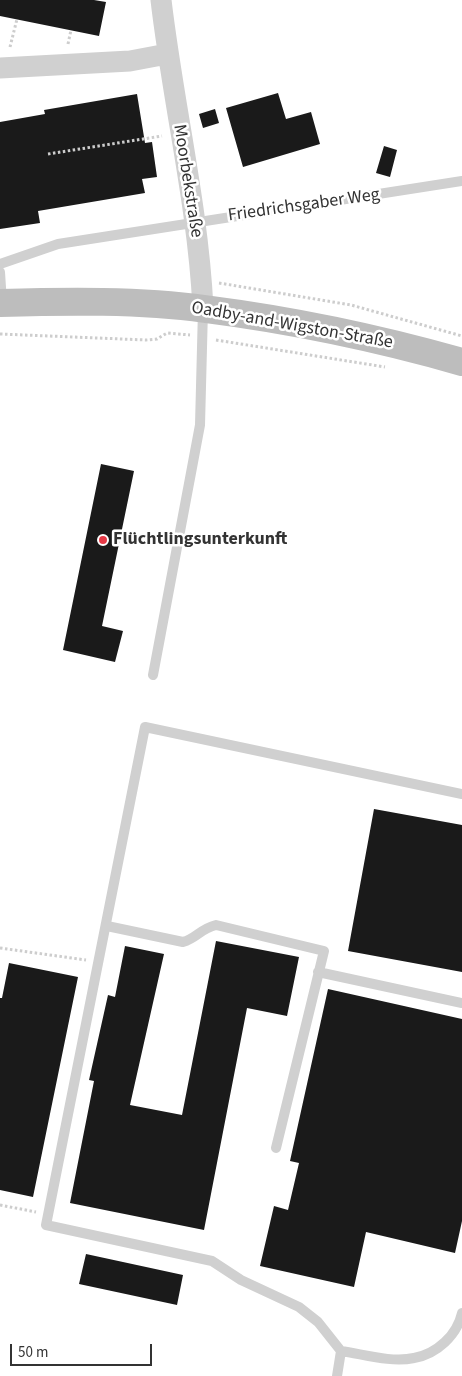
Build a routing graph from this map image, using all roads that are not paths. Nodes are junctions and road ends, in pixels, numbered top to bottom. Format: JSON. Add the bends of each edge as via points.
{"nodes":[{"id":1,"x":161,"y":0,"type":"edge"},
{"id":2,"x":167,"y":54,"type":"junction"},
{"id":3,"x":2,"y":67,"type":"edge"},
{"id":4,"x":462,"y":181,"type":"edge"},
{"id":5,"x":195,"y":222,"type":"junction"},
{"id":6,"x":0,"y":264,"type":"edge"},
{"id":7,"x":0,"y":272,"type":"edge"},
{"id":8,"x":1,"y":303,"type":"edge"},
{"id":9,"x":203,"y":308,"type":"junction"},
{"id":10,"x":462,"y":362,"type":"edge"},
{"id":11,"x":153,"y":674,"type":"dead end"},
{"id":12,"x":462,"y":794,"type":"edge"},
{"id":13,"x":107,"y":926,"type":"junction"},
{"id":14,"x":318,"y":972,"type":"junction"},
{"id":15,"x":462,"y":1003,"type":"edge"},
{"id":16,"x":276,"y":1148,"type":"dead end"},
{"id":17,"x":462,"y":1314,"type":"edge"},
{"id":18,"x":341,"y":1351,"type":"junction"},
{"id":19,"x":337,"y":1376,"type":"edge"}],
"edges":[{"from":1,"to":2,"type":"street","name":"Moorbekstraße"},
{"from":2,"to":3,"type":"street","via":[[130,61]]},
{"from":2,"to":5,"type":"street","name":"Moorbekstraße"},
{"from":4,"to":5,"type":"lane","name":"Friedrichsgaber Weg"},
{"from":5,"to":6,"type":"lane","name":"Friedrichsgaber Weg","via":[[58,244]]},
{"from":5,"to":9,"type":"street","name":"Moorbekstraße"},
{"from":7,"to":8,"type":"lane"},
{"from":8,"to":9,"type":"main road","name":"Oadby-and-Wigston-Straße","via":[[106,302]]},
{"from":9,"to":10,"type":"main road","name":"Oadby-and-Wigston-Straße","via":[[405,346]]},
{"from":9,"to":11,"type":"lane","via":[[200,426]]},
{"from":12,"to":13,"type":"lane","via":[[145,727]]},
{"from":13,"to":14,"type":"lane","via":[[182,942],[193,939],[202,929],[216,925],[324,950]]},
{"from":13,"to":18,"type":"lane","via":[[46,1225],[212,1261],[242,1280],[299,1307],[318,1322]]},
{"from":14,"to":15,"type":"lane"},
{"from":14,"to":16,"type":"lane"},
{"from":17,"to":18,"type":"lane","via":[[454,1334],[436,1349],[414,1358],[381,1358]]},
{"from":18,"to":19,"type":"lane"}]}
